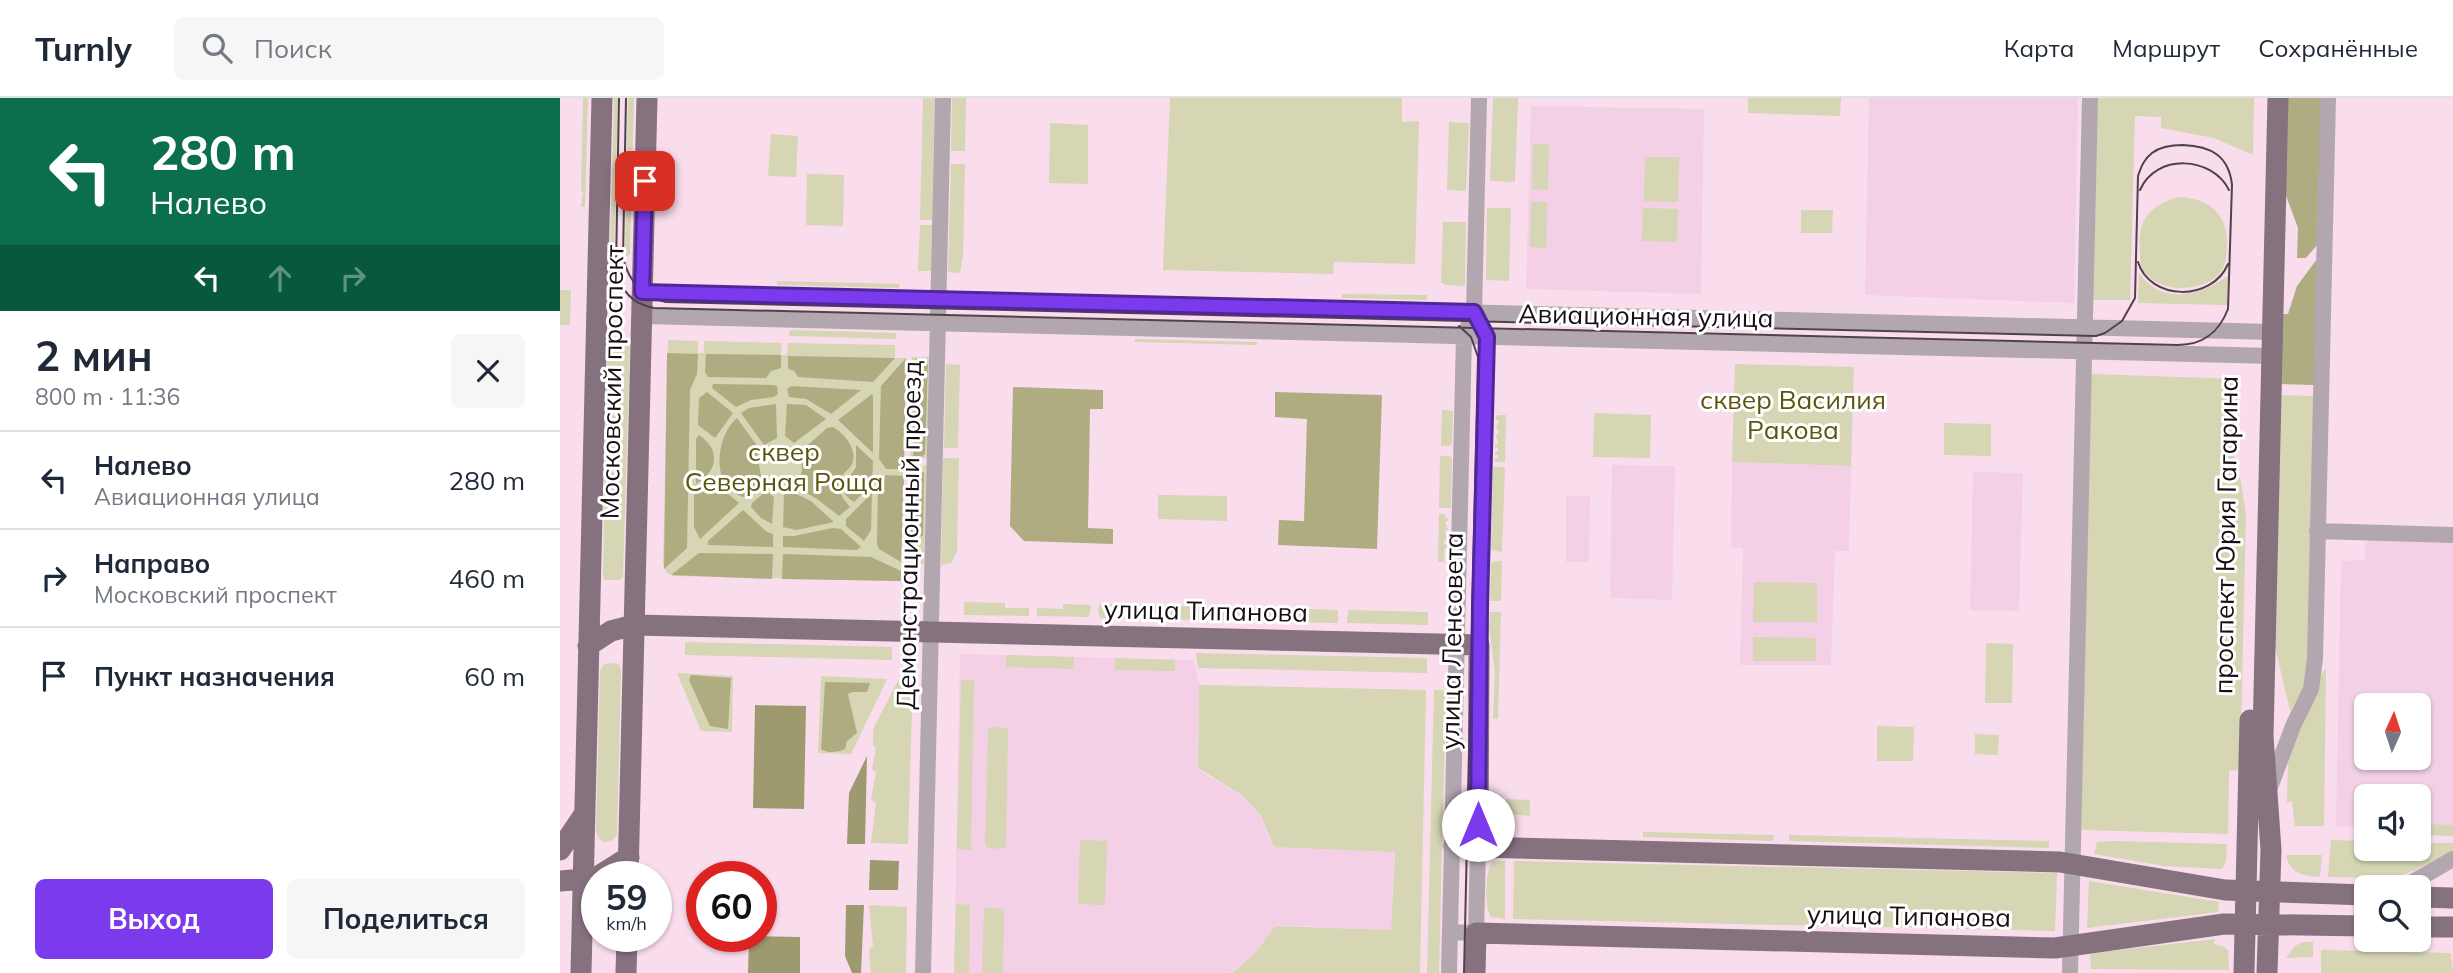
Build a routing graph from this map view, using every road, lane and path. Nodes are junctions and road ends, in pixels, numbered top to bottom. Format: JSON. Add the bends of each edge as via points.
{"nodes":[{"id":1,"x":602,"y":98,"type":"edge"},
{"id":2,"x":647,"y":98,"type":"edge"},
{"id":3,"x":943,"y":98,"type":"edge"},
{"id":4,"x":1479,"y":98,"type":"edge"},
{"id":5,"x":2090,"y":98,"type":"edge"},
{"id":6,"x":2265,"y":98,"type":"edge"},
{"id":7,"x":2278,"y":98,"type":"edge"},
{"id":8,"x":2328,"y":98,"type":"edge"},
{"id":9,"x":642,"y":292,"type":"junction"},
{"id":10,"x":939,"y":299,"type":"junction"},
{"id":11,"x":1474,"y":312,"type":"junction"},
{"id":12,"x":642,"y":316,"type":"junction"},
{"id":13,"x":938,"y":323,"type":"junction"},
{"id":14,"x":2084,"y":327,"type":"junction"},
{"id":15,"x":2266,"y":332,"type":"junction"},
{"id":16,"x":1464,"y":336,"type":"junction"},
{"id":17,"x":1487,"y":337,"type":"junction"},
{"id":18,"x":2083,"y":351,"type":"junction"},
{"id":19,"x":2265,"y":356,"type":"junction"},
{"id":20,"x":2317,"y":531,"type":"junction"},
{"id":21,"x":2453,"y":535,"type":"edge"},
{"id":22,"x":634,"y":625,"type":"junction"},
{"id":23,"x":931,"y":632,"type":"junction"},
{"id":24,"x":1457,"y":645,"type":"junction"},
{"id":25,"x":1479,"y":645,"type":"junction"},
{"id":26,"x":588,"y":646,"type":"junction"},
{"id":27,"x":2267,"y":793,"type":"junction"},
{"id":28,"x":584,"y":814,"type":"junction"},
{"id":29,"x":1451,"y":846,"type":"junction"},
{"id":30,"x":1478,"y":847,"type":"junction"},
{"id":31,"x":560,"y":850,"type":"edge"},
{"id":32,"x":2453,"y":859,"type":"edge"},
{"id":33,"x":590,"y":861,"type":"edge"},
{"id":34,"x":629,"y":861,"type":"edge"},
{"id":35,"x":2073,"y":864,"type":"junction"},
{"id":36,"x":2425,"y":875,"type":"edge"},
{"id":37,"x":581,"y":879,"type":"edge"},
{"id":38,"x":560,"y":881,"type":"edge"},
{"id":39,"x":2246,"y":891,"type":"junction"},
{"id":40,"x":2269,"y":892,"type":"junction"},
{"id":41,"x":2354,"y":895,"type":"edge"},
{"id":42,"x":2431,"y":897,"type":"edge"},
{"id":43,"x":2453,"y":898,"type":"edge"},
{"id":44,"x":2245,"y":923,"type":"junction"},
{"id":45,"x":2269,"y":923,"type":"junction"},
{"id":46,"x":2354,"y":926,"type":"edge"},
{"id":47,"x":2431,"y":927,"type":"edge"},
{"id":48,"x":2453,"y":927,"type":"edge"},
{"id":49,"x":1450,"y":932,"type":"junction"},
{"id":50,"x":1476,"y":933,"type":"junction"},
{"id":51,"x":2071,"y":945,"type":"junction"},
{"id":52,"x":584,"y":952,"type":"edge"},
{"id":53,"x":627,"y":952,"type":"edge"},
{"id":54,"x":582,"y":973,"type":"edge"},
{"id":55,"x":626,"y":973,"type":"edge"},
{"id":56,"x":923,"y":973,"type":"edge"},
{"id":57,"x":1449,"y":973,"type":"edge"},
{"id":58,"x":1475,"y":973,"type":"edge"},
{"id":59,"x":2070,"y":973,"type":"edge"},
{"id":60,"x":2244,"y":973,"type":"edge"},
{"id":61,"x":2267,"y":973,"type":"edge"}],
"edges":[{"from":1,"to":26,"type":"main road","name":"Московский проспект"},
{"from":2,"to":9,"type":"main road","name":"Московский проспект"},
{"from":3,"to":10,"type":"street","name":"Демонстрационный проезд"},
{"from":4,"to":11,"type":"street","name":"улица Ленсовета"},
{"from":5,"to":14,"type":"street"},
{"from":6,"to":15,"type":"main road","name":"проспект Юрия Гагарина"},
{"from":7,"to":15,"type":"main road","name":"проспект Юрия Гагарина"},
{"from":8,"to":20,"type":"street","name":"проспект Юрия Гагарина"},
{"from":9,"to":10,"type":"street","name":"Авиационная улица"},
{"from":9,"to":12,"type":"main road","name":"Московский проспект"},
{"from":10,"to":11,"type":"street","name":"Авиационная улица"},
{"from":10,"to":13,"type":"street","name":"Демонстрационный проезд"},
{"from":11,"to":14,"type":"street","name":"Авиационная улица"},
{"from":11,"to":16,"type":"street","name":"улица Ленсовета"},
{"from":11,"to":17,"type":"street","name":"улица Ленсовета"},
{"from":12,"to":13,"type":"street","name":"Авиационная улица"},
{"from":12,"to":22,"type":"main road","name":"Московский проспект"},
{"from":13,"to":16,"type":"street","name":"Авиационная улица"},
{"from":13,"to":23,"type":"street","name":"Демонстрационный проезд"},
{"from":14,"to":15,"type":"street","name":"Авиационная улица"},
{"from":14,"to":18,"type":"street"},
{"from":15,"to":19,"type":"main road","name":"проспект Юрия Гагарина"},
{"from":16,"to":17,"type":"street","name":"Авиационная улица"},
{"from":16,"to":24,"type":"street","name":"улица Ленсовета"},
{"from":17,"to":18,"type":"street","name":"Авиационная улица"},
{"from":17,"to":25,"type":"street","name":"улица Ленсовета"},
{"from":18,"to":19,"type":"street","name":"Авиационная улица"},
{"from":18,"to":35,"type":"street"},
{"from":19,"to":27,"type":"main road","name":"проспект Юрия Гагарина","via":[[2263,736]]},
{"from":19,"to":39,"type":"main road","name":"проспект Юрия Гагарина"},
{"from":20,"to":21,"type":"street"},
{"from":20,"to":27,"type":"street","name":"проспект Юрия Гагарина","via":[[2314,675]]},
{"from":22,"to":23,"type":"main road","name":"улица Типанова"},
{"from":22,"to":26,"type":"main road","via":[[611,631]]},
{"from":22,"to":34,"type":"main road","name":"Московский проспект"},
{"from":23,"to":24,"type":"main road","name":"улица Типанова"},
{"from":23,"to":56,"type":"street","name":"Демонстрационный проезд"},
{"from":24,"to":25,"type":"main road","name":"улица Типанова"},
{"from":24,"to":29,"type":"street","name":"улица Ленсовета"},
{"from":25,"to":30,"type":"main road","name":"улица Ленсовета"},
{"from":26,"to":28,"type":"main road","name":"Московский проспект"},
{"from":27,"to":40,"type":"main road","name":"проспект Юрия Гагарина"},
{"from":28,"to":31,"type":"main road"},
{"from":28,"to":33,"type":"main road","name":"Московский проспект"},
{"from":29,"to":30,"type":"street"},
{"from":29,"to":49,"type":"street","name":"улица Ленсовета"},
{"from":30,"to":35,"type":"main road"},
{"from":30,"to":50,"type":"street","name":"улица Ленсовета"},
{"from":32,"to":36,"type":"street"},
{"from":35,"to":39,"type":"main road"},
{"from":35,"to":51,"type":"street"},
{"from":37,"to":38,"type":"main road"},
{"from":39,"to":40,"type":"main road"},
{"from":39,"to":44,"type":"main road","name":"проспект Юрия Гагарина"},
{"from":40,"to":41,"type":"main road"},
{"from":40,"to":45,"type":"main road","name":"проспект Юрия Гагарина"},
{"from":42,"to":43,"type":"main road"},
{"from":44,"to":45,"type":"main road","name":"улица Типанова"},
{"from":44,"to":51,"type":"main road","name":"улица Типанова"},
{"from":44,"to":60,"type":"main road","name":"проспект Юрия Гагарина"},
{"from":45,"to":46,"type":"main road","name":"улица Типанова"},
{"from":45,"to":61,"type":"main road","name":"проспект Юрия Гагарина"},
{"from":47,"to":48,"type":"main road"},
{"from":49,"to":50,"type":"street","name":"улица Типанова"},
{"from":49,"to":57,"type":"street","name":"улица Ленсовета"},
{"from":50,"to":51,"type":"main road","name":"улица Типанова"},
{"from":50,"to":58,"type":"main road","name":"улица Ленсовета"},
{"from":51,"to":59,"type":"street"},
{"from":52,"to":54,"type":"main road","name":"Московский проспект"},
{"from":53,"to":55,"type":"main road"}]}
